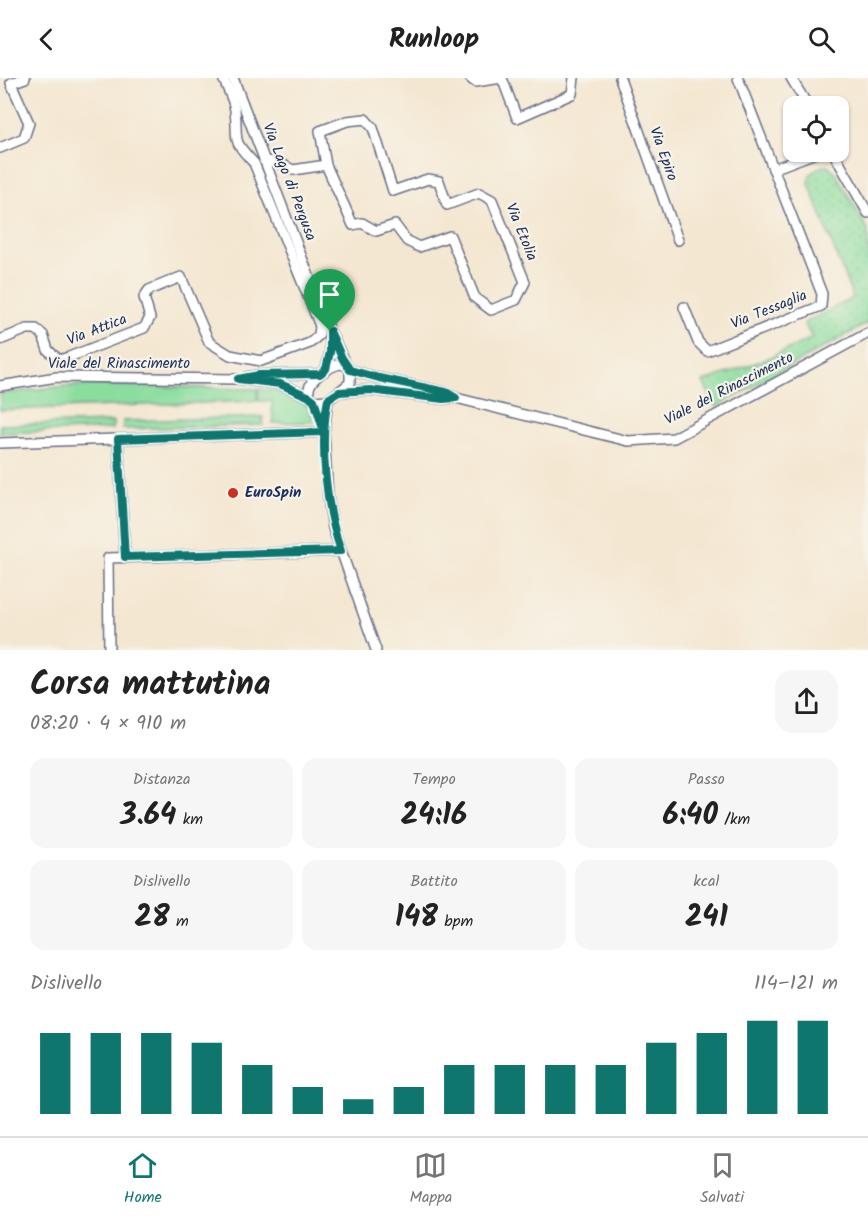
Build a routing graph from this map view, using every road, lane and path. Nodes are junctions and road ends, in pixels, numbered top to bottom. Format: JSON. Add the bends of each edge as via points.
{"nodes":[{"id":1,"x":25,"y":78,"type":"edge"},
{"id":2,"x":223,"y":78,"type":"edge"},
{"id":3,"x":233,"y":78,"type":"edge"},
{"id":4,"x":470,"y":78,"type":"edge"},
{"id":5,"x":574,"y":78,"type":"edge"},
{"id":6,"x":620,"y":78,"type":"edge"},
{"id":7,"x":738,"y":78,"type":"edge"},
{"id":8,"x":791,"y":78,"type":"edge"},
{"id":9,"x":802,"y":96,"type":"edge"},
{"id":10,"x":254,"y":132,"type":"junction"},
{"id":11,"x":235,"y":138,"type":"junction"},
{"id":12,"x":0,"y":148,"type":"edge"},
{"id":13,"x":264,"y":161,"type":"junction"},
{"id":14,"x":792,"y":162,"type":"edge"},
{"id":15,"x":839,"y":162,"type":"edge"},
{"id":16,"x":326,"y":165,"type":"junction"},
{"id":17,"x":773,"y":169,"type":"junction"},
{"id":18,"x":868,"y":213,"type":"edge"},
{"id":19,"x":678,"y":240,"type":"dead end"},
{"id":20,"x":684,"y":307,"type":"dead end"},
{"id":21,"x":330,"y":331,"type":"junction"},
{"id":22,"x":868,"y":333,"type":"edge"},
{"id":23,"x":0,"y":340,"type":"edge"},
{"id":24,"x":348,"y":367,"type":"junction"},
{"id":25,"x":323,"y":372,"type":"junction"},
{"id":26,"x":238,"y":379,"type":"junction"},
{"id":27,"x":0,"y":386,"type":"edge"},
{"id":28,"x":339,"y":392,"type":"junction"},
{"id":29,"x":456,"y":398,"type":"junction"},
{"id":30,"x":312,"y":399,"type":"junction"},
{"id":31,"x":328,"y":399,"type":"junction"},
{"id":32,"x":324,"y":432,"type":"junction"},
{"id":33,"x":118,"y":439,"type":"junction"},
{"id":34,"x":0,"y":443,"type":"edge"},
{"id":35,"x":341,"y":551,"type":"junction"},
{"id":36,"x":125,"y":557,"type":"junction"},
{"id":37,"x":109,"y":650,"type":"edge"},
{"id":38,"x":376,"y":650,"type":"edge"}],
"edges":[{"from":1,"to":12,"type":"street","via":[[11,83],[28,123],[24,138]]},
{"from":2,"to":11,"type":"street","via":[[235,108]]},
{"from":3,"to":10,"type":"street","name":"Via Lago di Pergusa"},
{"from":4,"to":5,"type":"street","via":[[476,82],[502,78],[517,118],[572,94]]},
{"from":6,"to":19,"type":"street","name":"Via Epiro"},
{"from":7,"to":17,"type":"street"},
{"from":8,"to":9,"type":"street"},
{"from":10,"to":11,"type":"street"},
{"from":10,"to":13,"type":"street","name":"Via Lago di Pergusa"},
{"from":11,"to":23,"type":"street","name":"Via Attica","via":[[254,163],[320,326],[319,335],[310,343],[261,361],[230,355],[208,342],[181,277],[149,290],[144,297],[150,318],[144,328],[69,357],[59,360],[36,329]]},
{"from":13,"to":16,"type":"street","via":[[293,170]]},
{"from":13,"to":21,"type":"street","name":"Via Lago di Pergusa"},
{"from":14,"to":17,"type":"street"},
{"from":15,"to":18,"type":"street"},
{"from":16,"to":16,"type":"street","name":"Via Etolia","via":[[353,225],[362,223],[376,231],[395,225],[407,241],[419,247],[450,236],[476,298],[491,310],[516,300],[525,282],[492,200],[479,193],[447,205],[439,182],[428,179],[393,191],[373,128],[365,119],[320,131]]},
{"from":17,"to":20,"type":"street","name":"Via Tessaglia","via":[[822,294],[821,306],[707,351],[698,342]]},
{"from":21,"to":24,"type":"street","name":"Via Lago di Pergusa"},
{"from":21,"to":25,"type":"street","via":[[330,352]]},
{"from":22,"to":29,"type":"street","name":"Viale del Rinascimento","via":[[674,438],[628,441]]},
{"from":24,"to":25,"type":"street","via":[[333,365]]},
{"from":24,"to":28,"type":"street","via":[[350,383]]},
{"from":24,"to":29,"type":"street","name":"Viale del Rinascimento","via":[[446,392]]},
{"from":25,"to":26,"type":"street"},
{"from":25,"to":30,"type":"street","via":[[310,386]]},
{"from":26,"to":27,"type":"street","name":"Viale del Rinascimento","via":[[57,377]]},
{"from":26,"to":30,"type":"street","via":[[280,384]]},
{"from":28,"to":29,"type":"street","name":"Viale del Rinascimento","via":[[370,390]]},
{"from":28,"to":31,"type":"street"},
{"from":30,"to":31,"type":"street"},
{"from":30,"to":32,"type":"street"},
{"from":31,"to":32,"type":"street"},
{"from":32,"to":33,"type":"street"},
{"from":32,"to":35,"type":"street","via":[[328,497]]},
{"from":33,"to":34,"type":"street"},
{"from":33,"to":36,"type":"street"},
{"from":35,"to":36,"type":"street"},
{"from":35,"to":38,"type":"street"},
{"from":36,"to":37,"type":"street","via":[[108,558]]}]}
